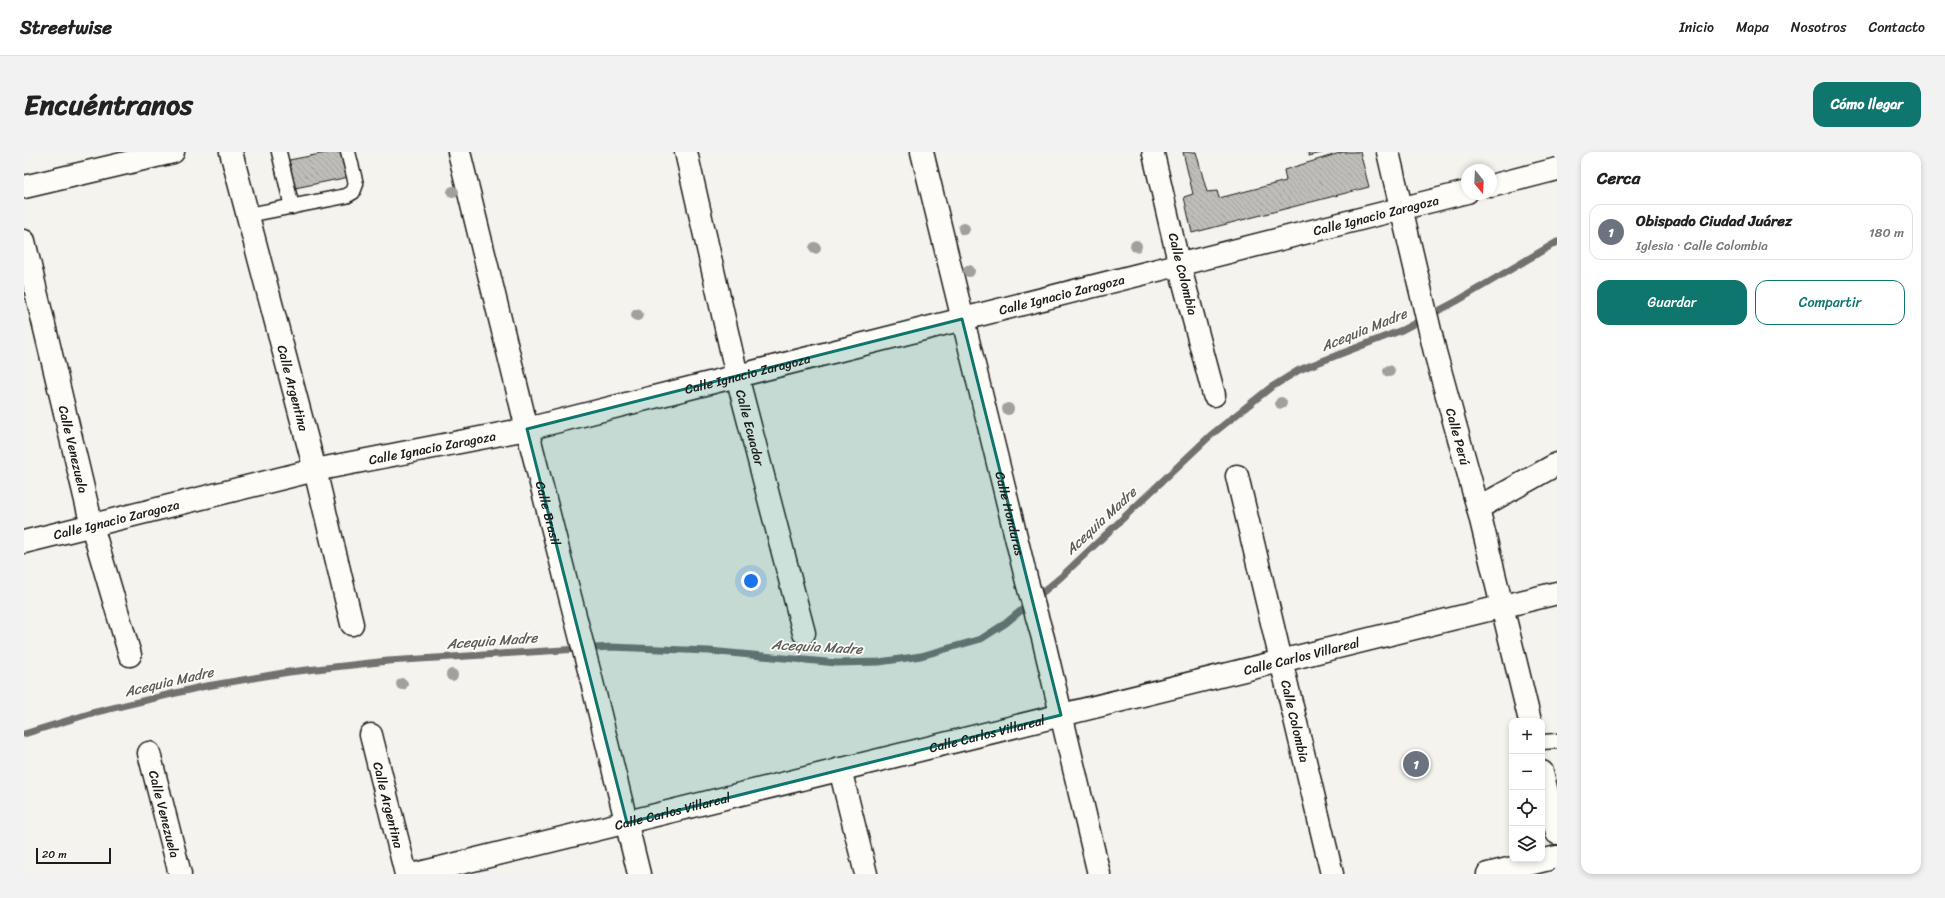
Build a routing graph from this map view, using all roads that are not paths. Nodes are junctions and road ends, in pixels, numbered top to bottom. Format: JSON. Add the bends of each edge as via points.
{"nodes":[{"id":1,"x":173,"y":152,"type":"edge"},
{"id":2,"x":231,"y":152,"type":"edge"},
{"id":3,"x":279,"y":152,"type":"edge"},
{"id":4,"x":348,"y":152,"type":"edge"},
{"id":5,"x":459,"y":152,"type":"edge"},
{"id":6,"x":686,"y":152,"type":"edge"},
{"id":7,"x":922,"y":152,"type":"edge"},
{"id":8,"x":1153,"y":152,"type":"edge"},
{"id":9,"x":1388,"y":152,"type":"edge"},
{"id":10,"x":1557,"y":169,"type":"edge"},
{"id":11,"x":1497,"y":184,"type":"edge"},
{"id":12,"x":24,"y":187,"type":"edge"},
{"id":13,"x":1461,"y":194,"type":"edge"},
{"id":14,"x":292,"y":207,"type":"junction"},
{"id":15,"x":1402,"y":209,"type":"junction"},
{"id":16,"x":248,"y":215,"type":"junction"},
{"id":17,"x":25,"y":251,"type":"edge"},
{"id":18,"x":1179,"y":264,"type":"junction"},
{"id":19,"x":962,"y":319,"type":"junction"},
{"id":20,"x":737,"y":376,"type":"junction"},
{"id":21,"x":1214,"y":395,"type":"dead end"},
{"id":22,"x":526,"y":429,"type":"junction"},
{"id":23,"x":1557,"y":464,"type":"edge"},
{"id":24,"x":315,"y":470,"type":"junction"},
{"id":25,"x":1238,"y":476,"type":"dead end"},
{"id":26,"x":1478,"y":508,"type":"junction"},
{"id":27,"x":92,"y":526,"type":"junction"},
{"id":28,"x":24,"y":542,"type":"edge"},
{"id":29,"x":1557,"y":593,"type":"edge"},
{"id":30,"x":1502,"y":607,"type":"junction"},
{"id":31,"x":352,"y":624,"type":"dead end"},
{"id":32,"x":804,"y":632,"type":"dead end"},
{"id":33,"x":130,"y":655,"type":"dead end"},
{"id":34,"x":1282,"y":661,"type":"junction"},
{"id":35,"x":1061,"y":715,"type":"junction"},
{"id":36,"x":1529,"y":718,"type":"edge"},
{"id":37,"x":371,"y":735,"type":"dead end"},
{"id":38,"x":1557,"y":741,"type":"edge"},
{"id":39,"x":1545,"y":742,"type":"edge"},
{"id":40,"x":149,"y":753,"type":"dead end"},
{"id":41,"x":840,"y":769,"type":"junction"},
{"id":42,"x":1545,"y":784,"type":"edge"},
{"id":43,"x":627,"y":823,"type":"junction"},
{"id":44,"x":1557,"y":833,"type":"edge"},
{"id":45,"x":1557,"y":857,"type":"edge"},
{"id":46,"x":180,"y":874,"type":"edge"},
{"id":47,"x":406,"y":874,"type":"edge"},
{"id":48,"x":416,"y":874,"type":"edge"},
{"id":49,"x":639,"y":874,"type":"edge"},
{"id":50,"x":866,"y":874,"type":"edge"},
{"id":51,"x":1099,"y":874,"type":"edge"},
{"id":52,"x":1332,"y":874,"type":"edge"},
{"id":53,"x":1488,"y":874,"type":"edge"}],
"edges":[{"from":1,"to":12,"type":"street"},
{"from":2,"to":16,"type":"street","name":"Calle Argentina"},
{"from":3,"to":14,"type":"lane"},
{"from":4,"to":14,"type":"lane","via":[[356,184],[353,192],[346,196]]},
{"from":5,"to":22,"type":"street","name":"Calle Brasil"},
{"from":6,"to":20,"type":"street","name":"Calle Ecuador"},
{"from":7,"to":19,"type":"street","name":"Calle Honduras"},
{"from":8,"to":18,"type":"street","name":"Calle Colombia"},
{"from":9,"to":15,"type":"street","name":"Calle Perú"},
{"from":10,"to":11,"type":"street"},
{"from":13,"to":15,"type":"street","name":"Calle Ignacio Zaragoza"},
{"from":14,"to":16,"type":"lane"},
{"from":15,"to":18,"type":"street","name":"Calle Ignacio Zaragoza"},
{"from":15,"to":26,"type":"street","name":"Calle Perú","via":[[1435,352]]},
{"from":16,"to":24,"type":"street","name":"Calle Argentina"},
{"from":17,"to":27,"type":"street","name":"Calle Venezuela"},
{"from":18,"to":19,"type":"street","name":"Calle Ignacio Zaragoza"},
{"from":18,"to":21,"type":"street","name":"Calle Colombia"},
{"from":19,"to":20,"type":"street","name":"Calle Ignacio Zaragoza"},
{"from":19,"to":35,"type":"street","name":"Calle Honduras"},
{"from":20,"to":22,"type":"street","name":"Calle Ignacio Zaragoza"},
{"from":20,"to":32,"type":"street","name":"Calle Ecuador"},
{"from":22,"to":24,"type":"street","name":"Calle Ignacio Zaragoza"},
{"from":22,"to":43,"type":"street","name":"Calle Brasil"},
{"from":23,"to":26,"type":"street"},
{"from":24,"to":27,"type":"street","name":"Calle Ignacio Zaragoza"},
{"from":24,"to":31,"type":"street","name":"Calle Argentina"},
{"from":25,"to":34,"type":"street","name":"Calle Colombia"},
{"from":26,"to":30,"type":"street","name":"Calle Perú"},
{"from":27,"to":28,"type":"street","name":"Calle Ignacio Zaragoza"},
{"from":27,"to":33,"type":"street","name":"Calle Venezuela"},
{"from":29,"to":30,"type":"street","name":"Calle Carlos Villareal"},
{"from":30,"to":34,"type":"street","name":"Calle Carlos Villareal"},
{"from":30,"to":36,"type":"street","name":"Calle Perú"},
{"from":34,"to":35,"type":"street","name":"Calle Carlos Villareal"},
{"from":34,"to":52,"type":"street","name":"Calle Colombia"},
{"from":35,"to":41,"type":"street","name":"Calle Carlos Villareal"},
{"from":35,"to":51,"type":"street","name":"Calle Honduras"},
{"from":37,"to":47,"type":"street","name":"Calle Argentina"},
{"from":38,"to":39,"type":"lane"},
{"from":40,"to":46,"type":"street","name":"Calle Venezuela"},
{"from":41,"to":43,"type":"street","name":"Calle Carlos Villareal"},
{"from":41,"to":50,"type":"street"},
{"from":42,"to":44,"type":"street"},
{"from":43,"to":48,"type":"street","name":"Calle Carlos Villareal"},
{"from":43,"to":49,"type":"street","name":"Calle Brasil"},
{"from":45,"to":53,"type":"street"}]}
